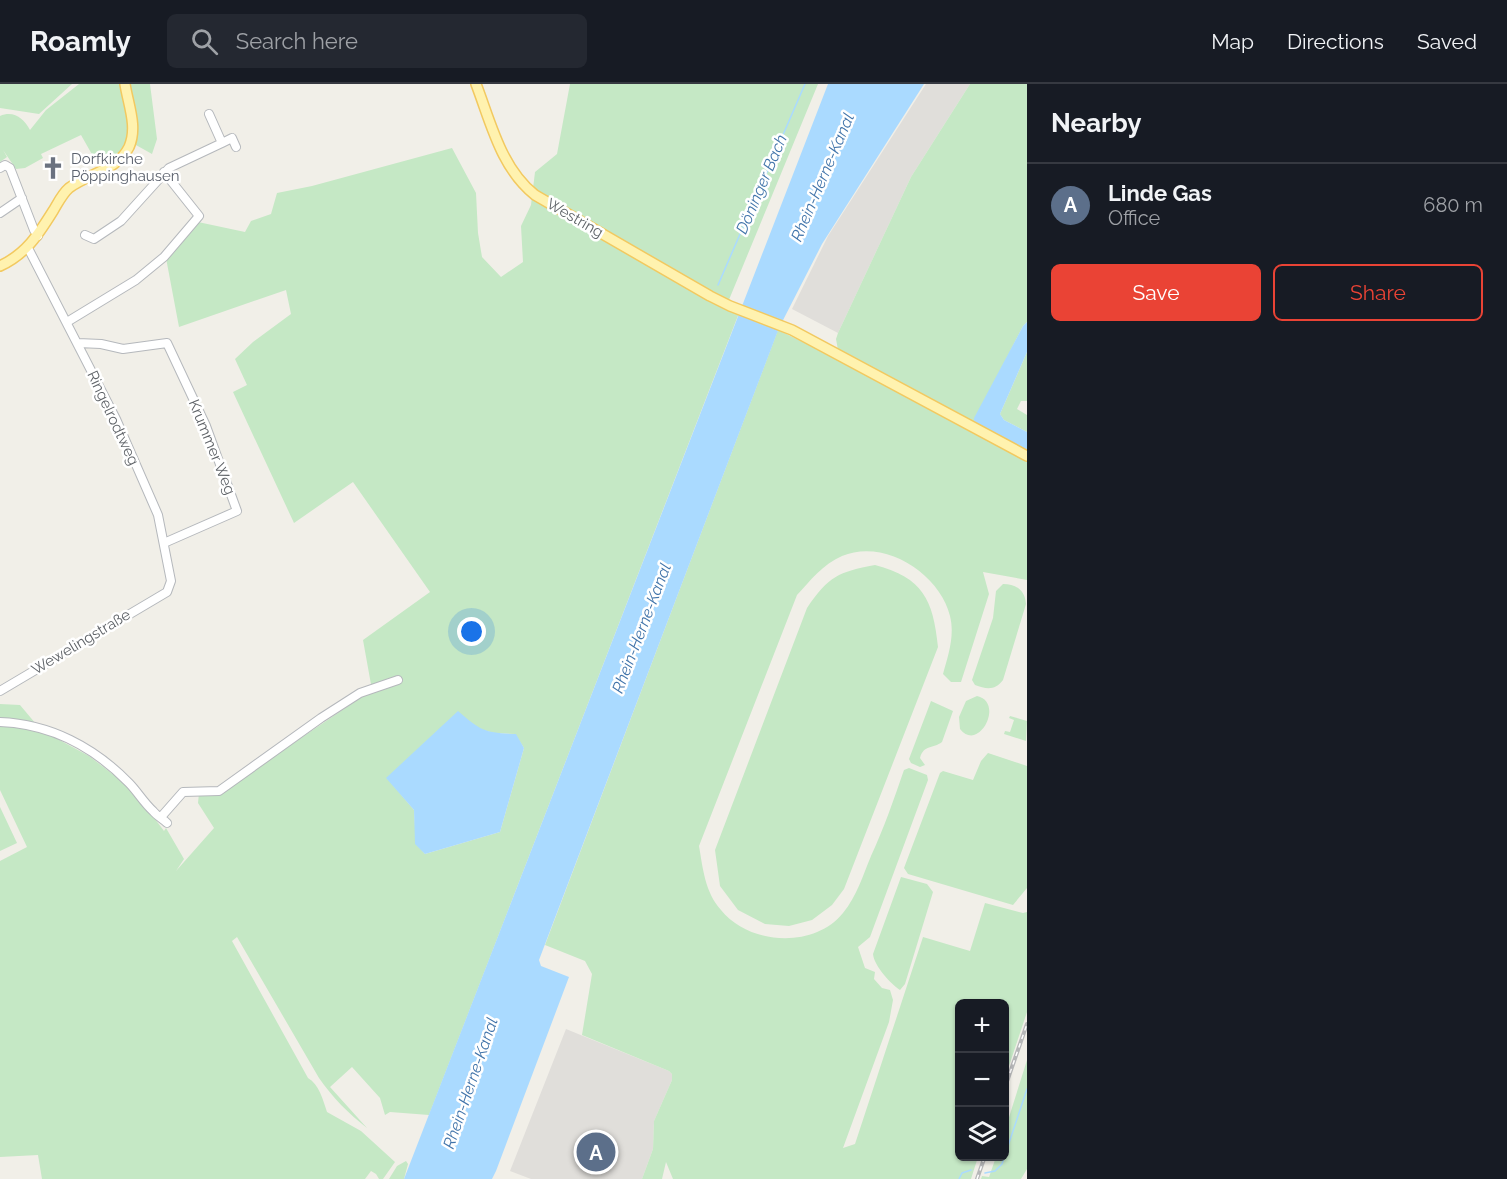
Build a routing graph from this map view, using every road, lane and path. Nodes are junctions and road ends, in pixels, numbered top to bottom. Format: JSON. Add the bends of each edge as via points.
{"nodes":[{"id":1,"x":125,"y":84,"type":"edge"},
{"id":2,"x":476,"y":84,"type":"edge"},
{"id":3,"x":209,"y":114,"type":"dead end"},
{"id":4,"x":222,"y":143,"type":"junction"},
{"id":5,"x":236,"y":147,"type":"dead end"},
{"id":6,"x":0,"y":168,"type":"edge"},
{"id":7,"x":164,"y":172,"type":"junction"},
{"id":8,"x":22,"y":198,"type":"junction"},
{"id":9,"x":0,"y":213,"type":"edge"},
{"id":10,"x":86,"y":235,"type":"dead end"},
{"id":11,"x":38,"y":236,"type":"junction"},
{"id":12,"x":27,"y":248,"type":"junction"},
{"id":13,"x":0,"y":266,"type":"edge"},
{"id":14,"x":67,"y":322,"type":"junction"},
{"id":15,"x":78,"y":343,"type":"junction"},
{"id":16,"x":1027,"y":456,"type":"edge"},
{"id":17,"x":164,"y":543,"type":"junction"},
{"id":18,"x":163,"y":594,"type":"joint"},
{"id":19,"x":398,"y":680,"type":"dead end"},
{"id":20,"x":0,"y":691,"type":"edge"},
{"id":21,"x":0,"y":722,"type":"edge"}],
"edges":[{"from":1,"to":11,"type":"main road","via":[[133,134],[127,152],[112,165],[70,187]]},
{"from":2,"to":16,"type":"main road","name":"Westring","via":[[498,142],[528,189],[726,304],[786,327]]},
{"from":3,"to":4,"type":"street"},
{"from":4,"to":5,"type":"street","via":[[232,138]]},
{"from":4,"to":7,"type":"street"},
{"from":6,"to":8,"type":"street","via":[[10,168]]},
{"from":7,"to":10,"type":"street","via":[[122,221],[94,239]]},
{"from":7,"to":14,"type":"street","via":[[199,216],[164,257],[136,280]]},
{"from":8,"to":9,"type":"street"},
{"from":8,"to":11,"type":"street"},
{"from":11,"to":12,"type":"main road"},
{"from":12,"to":13,"type":"main road"},
{"from":12,"to":14,"type":"street","name":"Ringelrodtweg"},
{"from":14,"to":15,"type":"street","name":"Ringelrodtweg"},
{"from":15,"to":17,"type":"street","name":"Ringelrodtweg","via":[[158,515]]},
{"from":15,"to":17,"type":"street","name":"Krummer Weg","via":[[123,349],[167,343],[206,426],[237,511]]},
{"from":17,"to":18,"type":"street","name":"Ringelrodtweg","via":[[171,581]]},
{"from":18,"to":20,"type":"street","name":"Wewelingstraße"},
{"from":19,"to":21,"type":"street","via":[[350,699],[219,791],[183,792],[164,820],[129,783],[78,743],[40,727]]}]}
